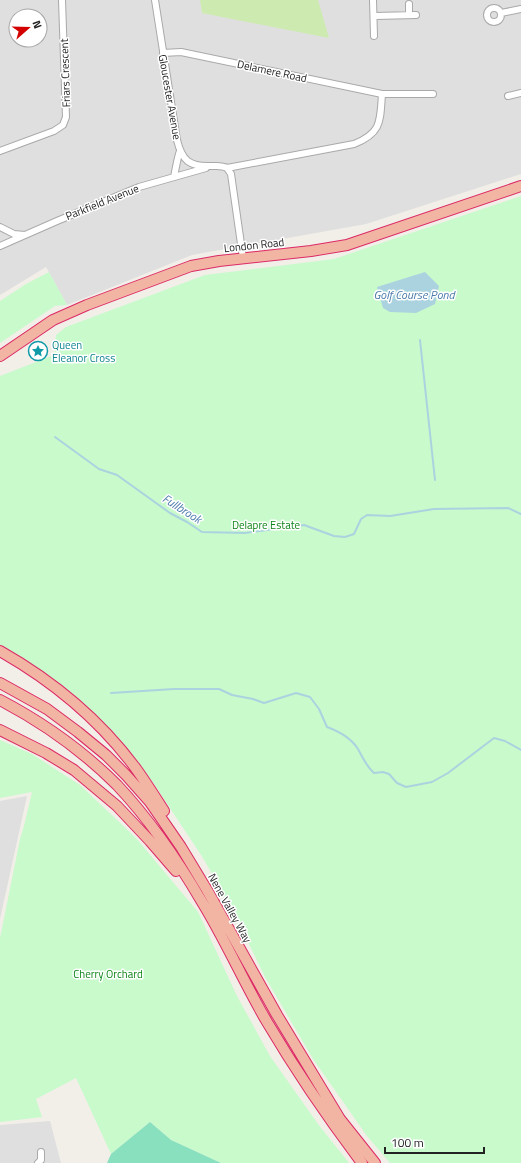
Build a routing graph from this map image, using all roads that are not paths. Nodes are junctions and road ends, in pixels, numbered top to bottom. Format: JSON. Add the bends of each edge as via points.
{"nodes":[{"id":1,"x":62,"y":0,"type":"edge"},
{"id":2,"x":155,"y":0,"type":"edge"},
{"id":3,"x":374,"y":0,"type":"edge"},
{"id":4,"x":491,"y":0,"type":"edge"},
{"id":5,"x":409,"y":4,"type":"dead end"},
{"id":6,"x":493,"y":8,"type":"junction"},
{"id":7,"x":521,"y":9,"type":"edge"},
{"id":8,"x":501,"y":14,"type":"junction"},
{"id":9,"x":409,"y":15,"type":"junction"},
{"id":10,"x":416,"y":15,"type":"dead end"},
{"id":11,"x":374,"y":16,"type":"junction"},
{"id":12,"x":374,"y":36,"type":"dead end"},
{"id":13,"x":163,"y":53,"type":"junction"},
{"id":14,"x":521,"y":93,"type":"edge"},
{"id":15,"x":382,"y":94,"type":"junction"},
{"id":16,"x":433,"y":94,"type":"dead end"},
{"id":17,"x":508,"y":96,"type":"dead end"},
{"id":18,"x":0,"y":151,"type":"edge"},
{"id":19,"x":180,"y":151,"type":"junction"},
{"id":20,"x":206,"y":166,"type":"junction"},
{"id":21,"x":227,"y":168,"type":"junction"},
{"id":22,"x":174,"y":177,"type":"junction"},
{"id":23,"x":521,"y":186,"type":"edge"},
{"id":24,"x":0,"y":227,"type":"edge"},
{"id":25,"x":25,"y":235,"type":"junction"},
{"id":26,"x":0,"y":246,"type":"edge"},
{"id":27,"x":244,"y":258,"type":"junction"},
{"id":28,"x":0,"y":356,"type":"edge"},
{"id":29,"x":0,"y":651,"type":"edge"},
{"id":30,"x":0,"y":683,"type":"edge"},
{"id":31,"x":0,"y":700,"type":"edge"},
{"id":32,"x":0,"y":730,"type":"edge"},
{"id":33,"x":203,"y":903,"type":"junction"},
{"id":34,"x":238,"y":948,"type":"junction"},
{"id":35,"x":42,"y":1152,"type":"dead end"},
{"id":36,"x":38,"y":1163,"type":"edge"},
{"id":37,"x":362,"y":1163,"type":"edge"},
{"id":38,"x":375,"y":1163,"type":"edge"}],
"edges":[{"from":1,"to":18,"type":"street","name":"Friars Crescent","via":[[65,121],[54,131]]},
{"from":2,"to":13,"type":"street","name":"Gloucester Avenue"},
{"from":3,"to":11,"type":"street"},
{"from":4,"to":6,"type":"street"},
{"from":5,"to":9,"type":"street"},
{"from":6,"to":8,"type":"street","via":[[497,8]]},
{"from":6,"to":8,"type":"street","via":[[487,13],[487,18],[491,22],[498,21]]},
{"from":7,"to":8,"type":"street"},
{"from":9,"to":10,"type":"street"},
{"from":9,"to":11,"type":"street"},
{"from":11,"to":12,"type":"street"},
{"from":13,"to":15,"type":"street","name":"Delamere Road","via":[[181,52]]},
{"from":13,"to":19,"type":"street","name":"Gloucester Avenue"},
{"from":14,"to":17,"type":"street"},
{"from":15,"to":16,"type":"street","name":"Delamere Road"},
{"from":15,"to":21,"type":"street","via":[[375,132],[366,139],[354,144]]},
{"from":19,"to":20,"type":"street","name":"Gloucester Avenue","via":[[191,164]]},
{"from":19,"to":22,"type":"street"},
{"from":20,"to":21,"type":"street","name":"Gloucester Avenue"},
{"from":20,"to":22,"type":"street","name":"Parkfield Avenue","via":[[205,169]]},
{"from":21,"to":27,"type":"street","via":[[231,174]]},
{"from":22,"to":25,"type":"street","name":"Parkfield Avenue","via":[[139,187]]},
{"from":23,"to":27,"type":"highway","name":"London Road","via":[[347,244],[311,251]]},
{"from":24,"to":25,"type":"street","via":[[14,234]]},
{"from":25,"to":26,"type":"street","name":"Parkfield Avenue"},
{"from":27,"to":28,"type":"highway","name":"London Road","via":[[191,266],[87,305],[53,320]]},
{"from":29,"to":34,"type":"highway","via":[[50,683],[87,714],[137,770],[212,889]]},
{"from":30,"to":34,"type":"highway","name":"Nene Valley Way","via":[[47,709],[106,754],[126,775],[150,802],[182,847]]},
{"from":31,"to":33,"type":"highway","name":"Nene Valley Way","via":[[40,723],[95,765],[116,785],[145,818]]},
{"from":32,"to":33,"type":"highway","via":[[74,770],[116,806],[150,841]]},
{"from":33,"to":37,"type":"highway","name":"Nene Valley Way","via":[[267,1022],[332,1123]]},
{"from":34,"to":38,"type":"highway","name":"Nene Valley Way","via":[[340,1119]]},
{"from":35,"to":36,"type":"street"}]}
